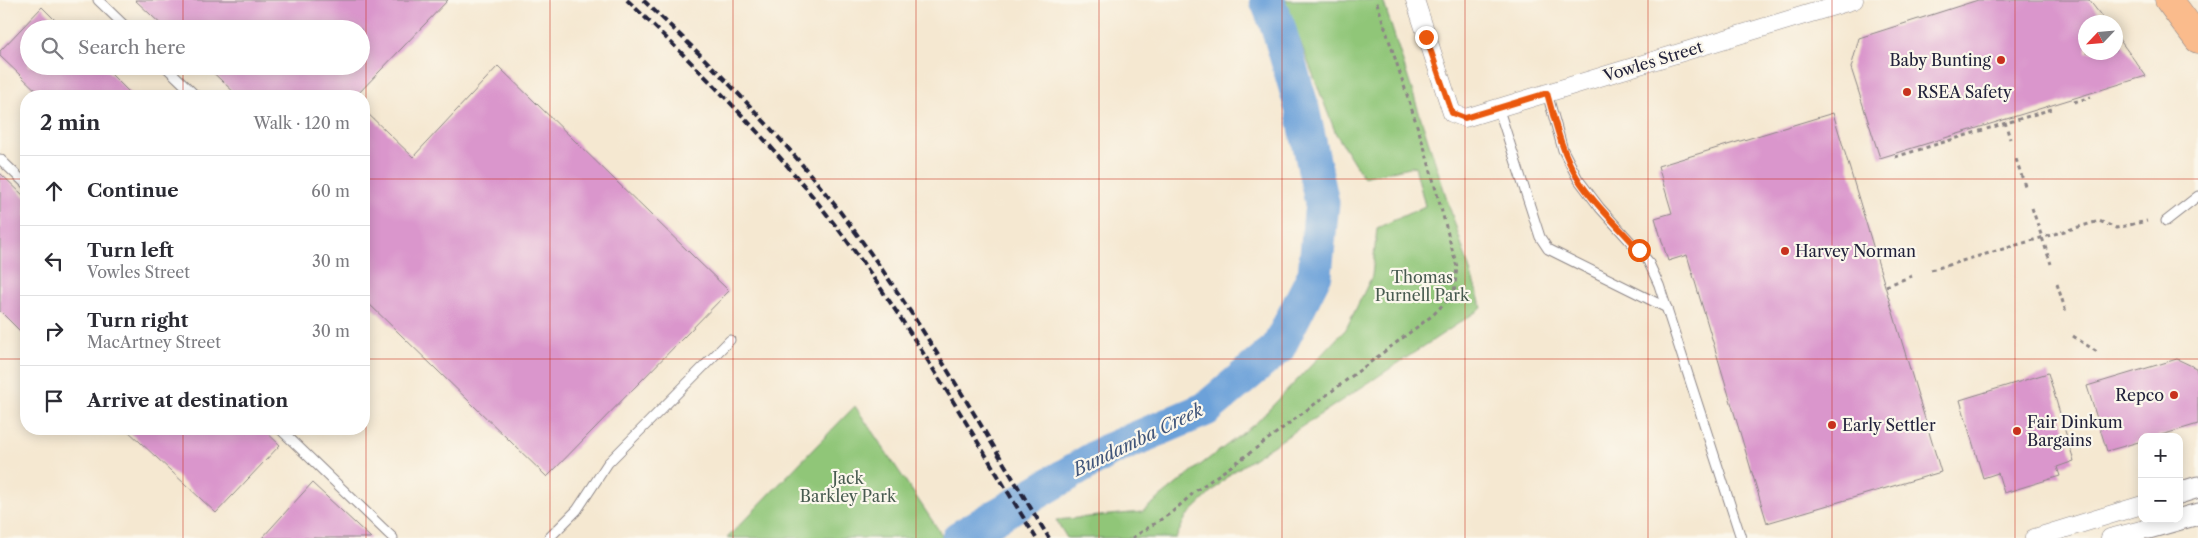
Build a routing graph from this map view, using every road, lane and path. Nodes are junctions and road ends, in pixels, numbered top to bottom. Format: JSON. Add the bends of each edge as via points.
{"nodes":[{"id":1,"x":98,"y":0,"type":"edge"},
{"id":2,"x":1376,"y":0,"type":"edge"},
{"id":3,"x":1415,"y":0,"type":"edge"},
{"id":4,"x":1854,"y":0,"type":"edge"},
{"id":5,"x":2169,"y":0,"type":"edge"},
{"id":6,"x":119,"y":20,"type":"edge"},
{"id":7,"x":2198,"y":39,"type":"edge"},
{"id":8,"x":174,"y":75,"type":"edge"},
{"id":9,"x":190,"y":90,"type":"edge"},
{"id":10,"x":1547,"y":93,"type":"junction"},
{"id":11,"x":2091,"y":97,"type":"dead end"},
{"id":12,"x":2074,"y":102,"type":"dead end"},
{"id":13,"x":1498,"y":107,"type":"junction"},
{"id":14,"x":2052,"y":109,"type":"dead end"},
{"id":15,"x":2005,"y":122,"type":"junction"},
{"id":16,"x":2010,"y":139,"type":"dead end"},
{"id":17,"x":1895,"y":157,"type":"dead end"},
{"id":18,"x":0,"y":159,"type":"edge"},
{"id":19,"x":2016,"y":159,"type":"dead end"},
{"id":20,"x":20,"y":178,"type":"edge"},
{"id":21,"x":2025,"y":186,"type":"dead end"},
{"id":22,"x":2198,"y":196,"type":"edge"},
{"id":23,"x":2032,"y":208,"type":"dead end"},
{"id":24,"x":2147,"y":221,"type":"dead end"},
{"id":25,"x":2166,"y":221,"type":"dead end"},
{"id":26,"x":2042,"y":239,"type":"junction"},
{"id":27,"x":2050,"y":264,"type":"dead end"},
{"id":28,"x":1931,"y":270,"type":"dead end"},
{"id":29,"x":1912,"y":276,"type":"dead end"},
{"id":30,"x":2057,"y":284,"type":"dead end"},
{"id":31,"x":1886,"y":286,"type":"dead end"},
{"id":32,"x":1668,"y":308,"type":"junction"},
{"id":33,"x":2066,"y":312,"type":"dead end"},
{"id":34,"x":2073,"y":336,"type":"dead end"},
{"id":35,"x":730,"y":340,"type":"dead end"},
{"id":36,"x":2097,"y":352,"type":"dead end"},
{"id":37,"x":286,"y":435,"type":"edge"},
{"id":38,"x":2198,"y":488,"type":"edge"},
{"id":39,"x":2183,"y":492,"type":"edge"},
{"id":40,"x":2138,"y":506,"type":"edge"},
{"id":41,"x":2198,"y":514,"type":"edge"},
{"id":42,"x":2149,"y":528,"type":"edge"},
{"id":43,"x":393,"y":538,"type":"edge"},
{"id":44,"x":548,"y":538,"type":"edge"},
{"id":45,"x":1132,"y":538,"type":"edge"},
{"id":46,"x":1740,"y":538,"type":"edge"},
{"id":47,"x":2034,"y":538,"type":"edge"},
{"id":48,"x":2110,"y":538,"type":"edge"}],
"edges":[{"from":1,"to":6,"type":"lane"},
{"from":2,"to":45,"type":"path","via":[[1425,150],[1457,267],[1454,293],[1433,315],[1197,490],[1171,514]]},
{"from":3,"to":13,"type":"street","name":"Vowles Street","via":[[1452,113],[1465,118]]},
{"from":4,"to":10,"type":"street","name":"Vowles Street"},
{"from":5,"to":7,"type":"main road"},
{"from":8,"to":9,"type":"lane"},
{"from":10,"to":13,"type":"street","name":"Vowles Street"},
{"from":10,"to":32,"type":"lane","via":[[1563,150],[1578,179],[1648,261]]},
{"from":11,"to":12,"type":"path"},
{"from":13,"to":32,"type":"lane","via":[[1538,230],[1548,249]]},
{"from":14,"to":15,"type":"path"},
{"from":15,"to":16,"type":"path"},
{"from":15,"to":17,"type":"path"},
{"from":18,"to":20,"type":"lane"},
{"from":19,"to":21,"type":"path"},
{"from":22,"to":25,"type":"lane"},
{"from":23,"to":26,"type":"path"},
{"from":24,"to":26,"type":"path","via":[[2116,228],[2099,221]]},
{"from":26,"to":27,"type":"path"},
{"from":26,"to":28,"type":"path"},
{"from":29,"to":31,"type":"path"},
{"from":30,"to":33,"type":"path"},
{"from":32,"to":46,"type":"lane"},
{"from":34,"to":36,"type":"path"},
{"from":35,"to":44,"type":"lane","via":[[608,463],[576,510]]},
{"from":37,"to":43,"type":"lane"},
{"from":38,"to":39,"type":"street"},
{"from":40,"to":47,"type":"street"},
{"from":41,"to":42,"type":"street"},
{"from":42,"to":48,"type":"street"}]}
